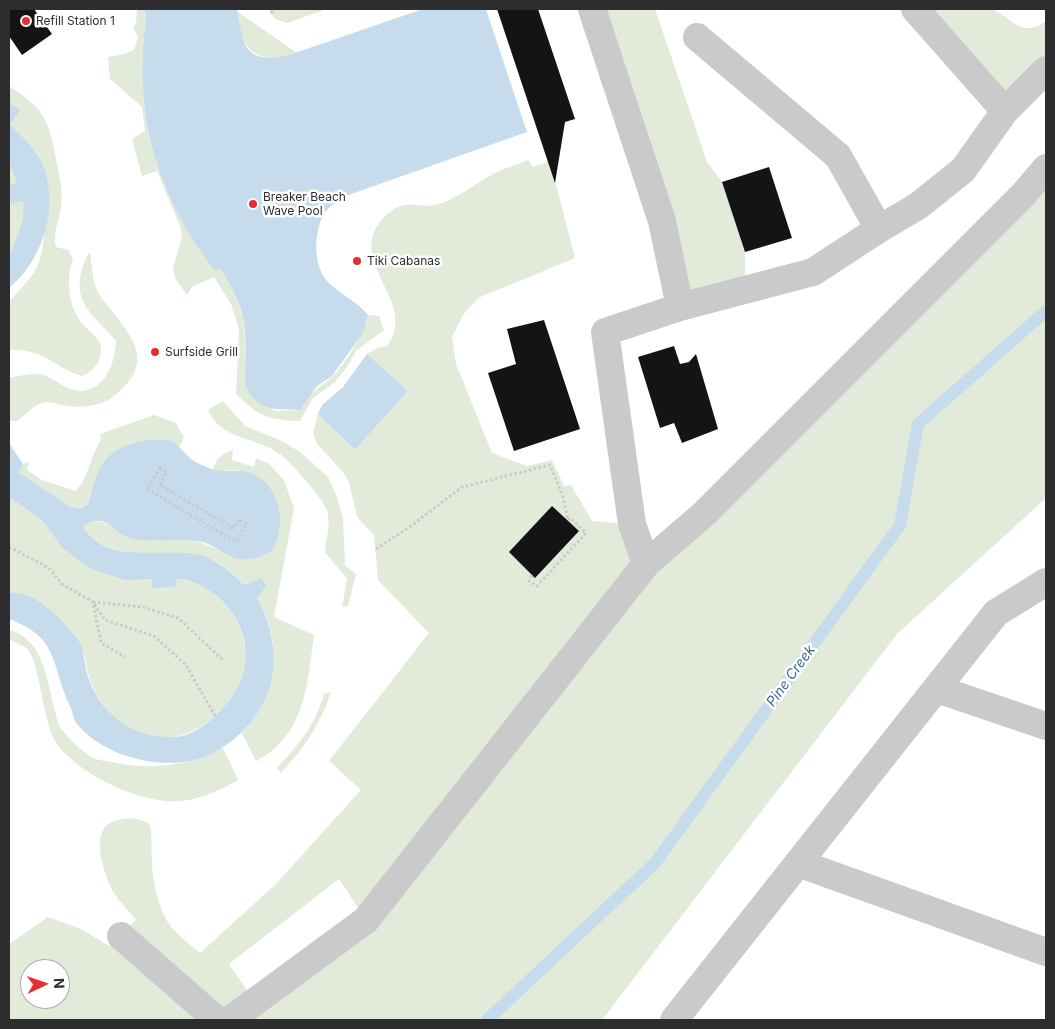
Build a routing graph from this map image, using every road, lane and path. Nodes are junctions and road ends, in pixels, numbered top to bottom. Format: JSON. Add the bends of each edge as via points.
{"nodes":[{"id":1,"x":276,"y":9,"type":"edge"},
{"id":2,"x":592,"y":9,"type":"edge"},
{"id":3,"x":915,"y":9,"type":"edge"},
{"id":4,"x":271,"y":13,"type":"dead end"},
{"id":5,"x":697,"y":37,"type":"dead end"},
{"id":6,"x":1046,"y":70,"type":"edge"},
{"id":7,"x":1005,"y":111,"type":"junction"},
{"id":8,"x":1046,"y":168,"type":"edge"},
{"id":9,"x":879,"y":229,"type":"junction"},
{"id":10,"x":680,"y":307,"type":"junction"},
{"id":11,"x":167,"y":472,"type":"joint"},
{"id":12,"x":9,"y":547,"type":"edge"},
{"id":13,"x":376,"y":548,"type":"dead end"},
{"id":14,"x":646,"y":564,"type":"junction"},
{"id":15,"x":532,"y":575,"type":"dead end"},
{"id":16,"x":1046,"y":582,"type":"edge"},
{"id":17,"x":93,"y":602,"type":"junction"},
{"id":18,"x":125,"y":657,"type":"dead end"},
{"id":19,"x":223,"y":660,"type":"dead end"},
{"id":20,"x":937,"y":689,"type":"junction"},
{"id":21,"x":215,"y":716,"type":"dead end"},
{"id":22,"x":1046,"y":726,"type":"edge"},
{"id":23,"x":798,"y":863,"type":"junction"},
{"id":24,"x":120,"y":936,"type":"dead end"},
{"id":25,"x":1046,"y":952,"type":"edge"},
{"id":26,"x":216,"y":1020,"type":"edge"},
{"id":27,"x":230,"y":1020,"type":"edge"},
{"id":28,"x":674,"y":1020,"type":"edge"}],
"edges":[{"from":1,"to":4,"type":"path"},
{"from":2,"to":10,"type":"lane","via":[[662,221]]},
{"from":3,"to":7,"type":"lane"},
{"from":5,"to":9,"type":"lane","via":[[838,156]]},
{"from":6,"to":7,"type":"lane"},
{"from":7,"to":9,"type":"lane","via":[[963,170],[918,206]]},
{"from":8,"to":14,"type":"lane","via":[[1023,195],[705,512]]},
{"from":9,"to":10,"type":"lane","via":[[813,272]]},
{"from":10,"to":14,"type":"lane","via":[[605,332],[632,524]]},
{"from":11,"to":11,"type":"path","via":[[160,468],[147,489],[236,542],[247,524],[239,519],[233,528],[160,485]]},
{"from":12,"to":17,"type":"path","via":[[49,568],[62,584]]},
{"from":13,"to":15,"type":"path","via":[[462,487],[550,465],[568,520],[570,518],[586,533],[537,586],[530,581]]},
{"from":14,"to":27,"type":"lane","via":[[366,920]]},
{"from":16,"to":20,"type":"lane","via":[[996,613]]},
{"from":17,"to":18,"type":"path","via":[[101,643]]},
{"from":17,"to":19,"type":"path","via":[[142,607],[178,618]]},
{"from":17,"to":21,"type":"path","via":[[105,620],[154,636],[186,665]]},
{"from":20,"to":22,"type":"lane"},
{"from":20,"to":23,"type":"lane"},
{"from":23,"to":25,"type":"lane"},
{"from":23,"to":28,"type":"lane"},
{"from":24,"to":26,"type":"lane"}]}
